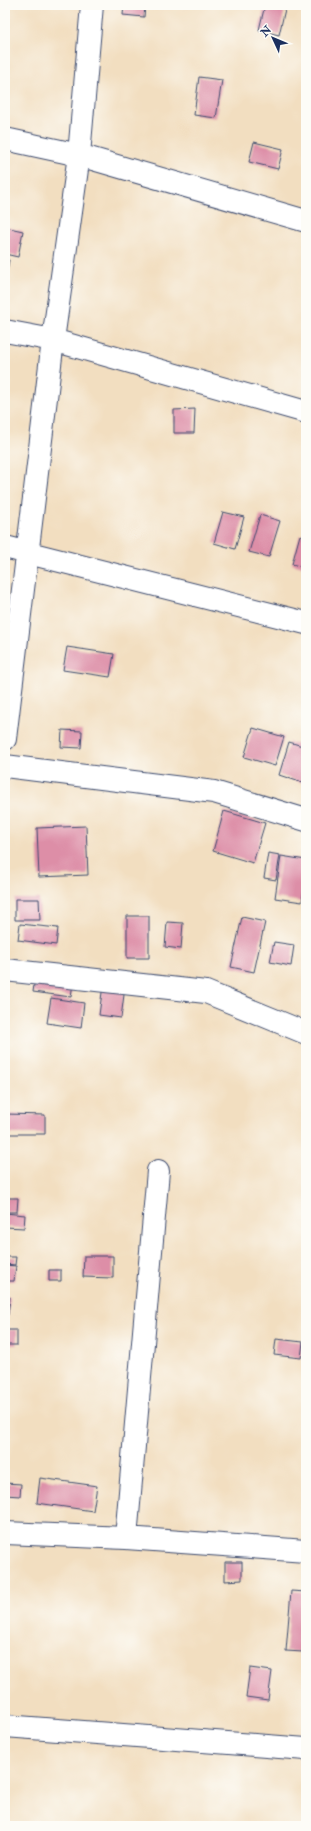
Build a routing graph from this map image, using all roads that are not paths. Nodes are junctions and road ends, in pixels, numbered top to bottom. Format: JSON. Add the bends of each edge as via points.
{"nodes":[{"id":1,"x":92,"y":5,"type":"edge"},
{"id":2,"x":5,"y":139,"type":"edge"},
{"id":3,"x":79,"y":155,"type":"junction"},
{"id":4,"x":306,"y":221,"type":"edge"},
{"id":5,"x":5,"y":331,"type":"edge"},
{"id":6,"x":53,"y":340,"type":"junction"},
{"id":7,"x":306,"y":412,"type":"edge"},
{"id":8,"x":5,"y":546,"type":"edge"},
{"id":9,"x":27,"y":552,"type":"junction"},
{"id":10,"x":306,"y":623,"type":"edge"},
{"id":11,"x":5,"y":731,"type":"edge"},
{"id":12,"x":5,"y":766,"type":"edge"},
{"id":13,"x":306,"y":820,"type":"edge"},
{"id":14,"x":5,"y":970,"type":"edge"},
{"id":15,"x":306,"y":1034,"type":"edge"},
{"id":16,"x":158,"y":1171,"type":"dead end"},
{"id":17,"x":5,"y":1533,"type":"edge"},
{"id":18,"x":126,"y":1538,"type":"junction"},
{"id":19,"x":306,"y":1551,"type":"edge"},
{"id":20,"x":5,"y":1726,"type":"edge"},
{"id":21,"x":306,"y":1749,"type":"edge"}],
"edges":[{"from":1,"to":3,"type":"street"},
{"from":2,"to":3,"type":"street"},
{"from":3,"to":4,"type":"street"},
{"from":3,"to":6,"type":"street"},
{"from":5,"to":6,"type":"street"},
{"from":6,"to":7,"type":"street"},
{"from":6,"to":9,"type":"street"},
{"from":8,"to":9,"type":"street"},
{"from":9,"to":10,"type":"street"},
{"from":9,"to":11,"type":"street"},
{"from":12,"to":13,"type":"street","via":[[214,792]]},
{"from":14,"to":15,"type":"street","via":[[206,992]]},
{"from":16,"to":18,"type":"street"},
{"from":17,"to":18,"type":"street"},
{"from":18,"to":19,"type":"street"},
{"from":20,"to":21,"type":"street"}]}
